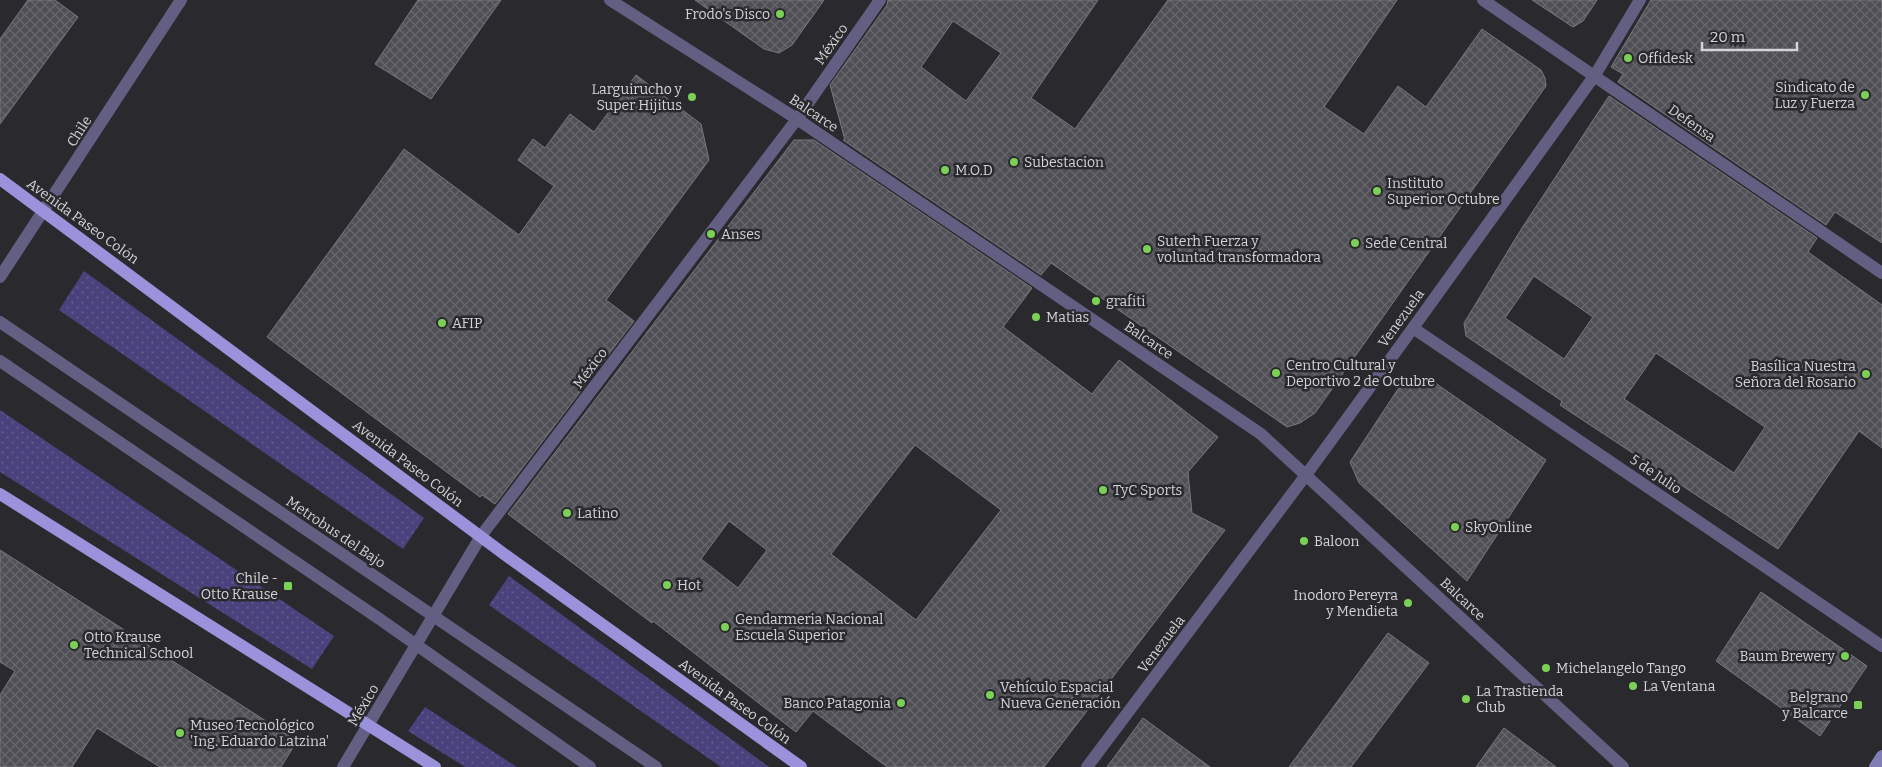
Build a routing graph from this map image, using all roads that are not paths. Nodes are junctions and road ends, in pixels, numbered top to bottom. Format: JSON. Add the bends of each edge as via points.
{"nodes":[{"id":1,"x":182,"y":0,"type":"edge"},
{"id":2,"x":610,"y":0,"type":"edge"},
{"id":3,"x":880,"y":0,"type":"edge"},
{"id":4,"x":1484,"y":0,"type":"edge"},
{"id":5,"x":1640,"y":0,"type":"edge"},
{"id":6,"x":1595,"y":75,"type":"junction"},
{"id":7,"x":797,"y":120,"type":"junction"},
{"id":8,"x":0,"y":179,"type":"edge"},
{"id":9,"x":44,"y":211,"type":"junction"},
{"id":10,"x":1882,"y":273,"type":"edge"},
{"id":11,"x":0,"y":277,"type":"edge"},
{"id":12,"x":0,"y":322,"type":"edge"},
{"id":13,"x":1413,"y":328,"type":"junction"},
{"id":14,"x":0,"y":361,"type":"edge"},
{"id":15,"x":1306,"y":475,"type":"junction"},
{"id":16,"x":0,"y":494,"type":"edge"},
{"id":17,"x":481,"y":536,"type":"junction"},
{"id":18,"x":433,"y":616,"type":"junction"},
{"id":19,"x":416,"y":645,"type":"junction"},
{"id":20,"x":1882,"y":646,"type":"edge"},
{"id":21,"x":368,"y":725,"type":"junction"},
{"id":22,"x":1882,"y":756,"type":"edge"},
{"id":23,"x":343,"y":767,"type":"edge"},
{"id":24,"x":435,"y":767,"type":"edge"},
{"id":25,"x":590,"y":767,"type":"edge"},
{"id":26,"x":656,"y":767,"type":"edge"},
{"id":27,"x":801,"y":767,"type":"edge"},
{"id":28,"x":1087,"y":767,"type":"edge"},
{"id":29,"x":1623,"y":767,"type":"edge"},
{"id":30,"x":1875,"y":767,"type":"edge"}],
"edges":[{"from":1,"to":9,"type":"street","name":"Chile"},
{"from":2,"to":7,"type":"street","name":"Balcarce"},
{"from":3,"to":7,"type":"street","name":"México"},
{"from":4,"to":6,"type":"street","name":"Defensa"},
{"from":5,"to":6,"type":"street","name":"Venezuela"},
{"from":6,"to":10,"type":"street","name":"Defensa"},
{"from":6,"to":13,"type":"street","name":"Venezuela"},
{"from":7,"to":15,"type":"street","name":"Balcarce","via":[[1261,434]]},
{"from":7,"to":17,"type":"street","name":"México"},
{"from":8,"to":9,"type":"main road","name":"Avenida Paseo Colón"},
{"from":9,"to":11,"type":"street","name":"Chile"},
{"from":9,"to":17,"type":"main road","name":"Avenida Paseo Colón"},
{"from":12,"to":18,"type":"street","name":"Metrobus del Bajo"},
{"from":13,"to":15,"type":"street","name":"Venezuela"},
{"from":13,"to":20,"type":"street","name":"5 de Julio"},
{"from":14,"to":19,"type":"street"},
{"from":15,"to":28,"type":"street","name":"Venezuela"},
{"from":15,"to":29,"type":"street","name":"Balcarce"},
{"from":16,"to":21,"type":"main road"},
{"from":17,"to":18,"type":"street","name":"México"},
{"from":17,"to":27,"type":"main road","name":"Avenida Paseo Colón"},
{"from":18,"to":19,"type":"street","name":"México"},
{"from":18,"to":26,"type":"street","name":"Metrobus del Bajo"},
{"from":19,"to":21,"type":"street","name":"México"},
{"from":19,"to":25,"type":"street"},
{"from":21,"to":23,"type":"street","name":"México"},
{"from":21,"to":24,"type":"main road"},
{"from":22,"to":30,"type":"main road"}]}
